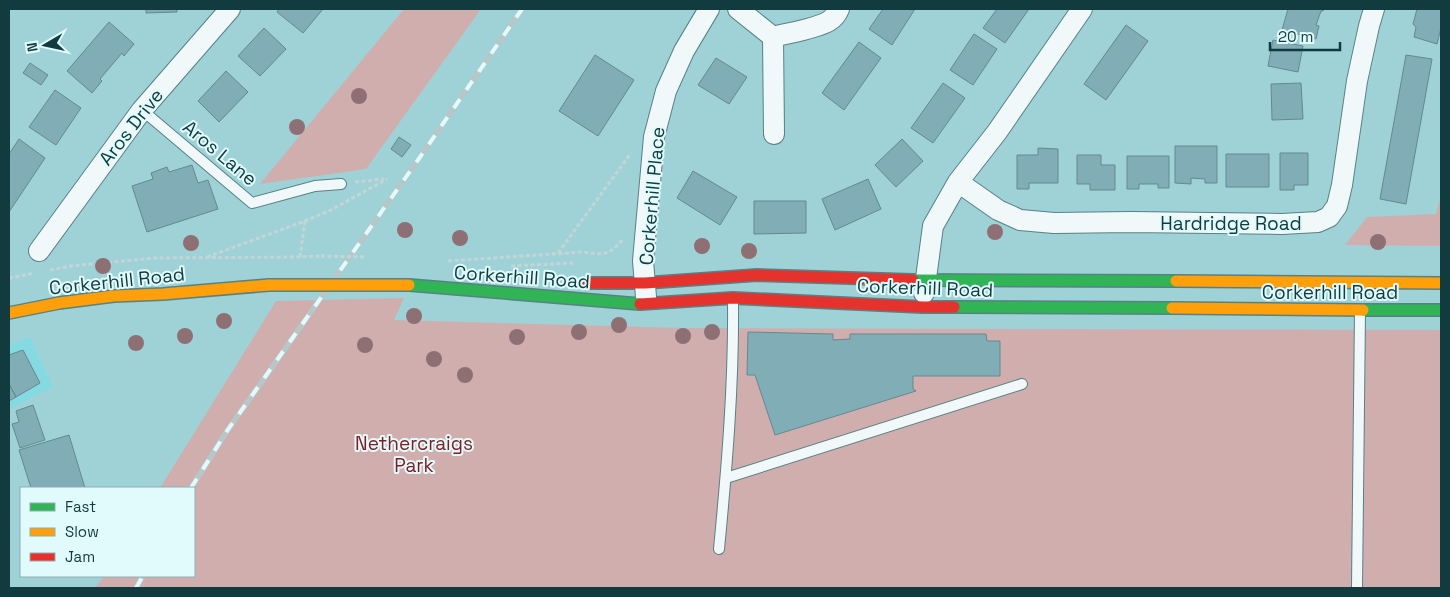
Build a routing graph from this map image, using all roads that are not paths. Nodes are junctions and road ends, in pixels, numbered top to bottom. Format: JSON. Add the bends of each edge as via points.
{"nodes":[{"id":1,"x":230,"y":9,"type":"edge"},
{"id":2,"x":709,"y":9,"type":"edge"},
{"id":3,"x":738,"y":9,"type":"edge"},
{"id":4,"x":839,"y":9,"type":"edge"},
{"id":5,"x":1082,"y":9,"type":"edge"},
{"id":6,"x":1374,"y":9,"type":"edge"},
{"id":7,"x":773,"y":37,"type":"junction"},
{"id":8,"x":142,"y":110,"type":"junction"},
{"id":9,"x":774,"y":134,"type":"dead end"},
{"id":10,"x":958,"y":182,"type":"junction"},
{"id":11,"x":341,"y":184,"type":"road end"},
{"id":12,"x":38,"y":251,"type":"dead end"},
{"id":13,"x":925,"y":280,"type":"junction"},
{"id":14,"x":1441,"y":282,"type":"edge"},
{"id":15,"x":645,"y":283,"type":"junction"},
{"id":16,"x":537,"y":284,"type":"dead end"},
{"id":17,"x":576,"y":284,"type":"dead end"},
{"id":18,"x":409,"y":286,"type":"junction"},
{"id":19,"x":1361,"y":296,"type":"junction"},
{"id":20,"x":732,"y":298,"type":"junction"},
{"id":21,"x":646,"y":304,"type":"junction"},
{"id":22,"x":923,"y":307,"type":"junction"},
{"id":23,"x":1441,"y":310,"type":"edge"},
{"id":24,"x":9,"y":312,"type":"edge"},
{"id":25,"x":1022,"y":384,"type":"dead end"},
{"id":26,"x":726,"y":478,"type":"junction"},
{"id":27,"x":719,"y":549,"type":"dead end"},
{"id":28,"x":1357,"y":588,"type":"edge"}],
"edges":[{"from":1,"to":8,"type":"street","name":"Aros Drive"},
{"from":2,"to":15,"type":"street","name":"Corkerhill Place","via":[[666,90],[654,137],[643,261]]},
{"from":3,"to":7,"type":"street"},
{"from":4,"to":7,"type":"street","via":[[829,21]]},
{"from":5,"to":10,"type":"street","via":[[997,132]]},
{"from":6,"to":10,"type":"street","name":"Hardridge Road","via":[[1357,81],[1340,192],[1329,216],[1318,222],[1054,223],[1020,220],[998,210]]},
{"from":7,"to":9,"type":"street"},
{"from":8,"to":11,"type":"lane","name":"Aros Lane","via":[[252,203],[315,186]]},
{"from":8,"to":12,"type":"street","name":"Aros Drive"},
{"from":10,"to":13,"type":"street","via":[[933,226]]},
{"from":13,"to":15,"type":"street","name":"Corkerhill Road","via":[[757,275]]},
{"from":13,"to":19,"type":"street","name":"Corkerhill Road"},
{"from":13,"to":22,"type":"street"},
{"from":14,"to":19,"type":"street","name":"Corkerhill Road"},
{"from":15,"to":17,"type":"street","name":"Corkerhill Road"},
{"from":15,"to":21,"type":"street","name":"Corkerhill Place"},
{"from":16,"to":18,"type":"street","name":"Corkerhill Road"},
{"from":18,"to":21,"type":"street","name":"Corkerhill Road"},
{"from":18,"to":24,"type":"street","name":"Corkerhill Road","bridge":true,"via":[[269,285],[114,296]]},
{"from":19,"to":22,"type":"street","name":"Corkerhill Road"},
{"from":19,"to":23,"type":"street","name":"Corkerhill Road"},
{"from":19,"to":28,"type":"lane"},
{"from":20,"to":21,"type":"street","name":"Corkerhill Road"},
{"from":20,"to":22,"type":"street","name":"Corkerhill Road"},
{"from":20,"to":26,"type":"lane"},
{"from":25,"to":26,"type":"lane"},
{"from":26,"to":27,"type":"lane"}]}
